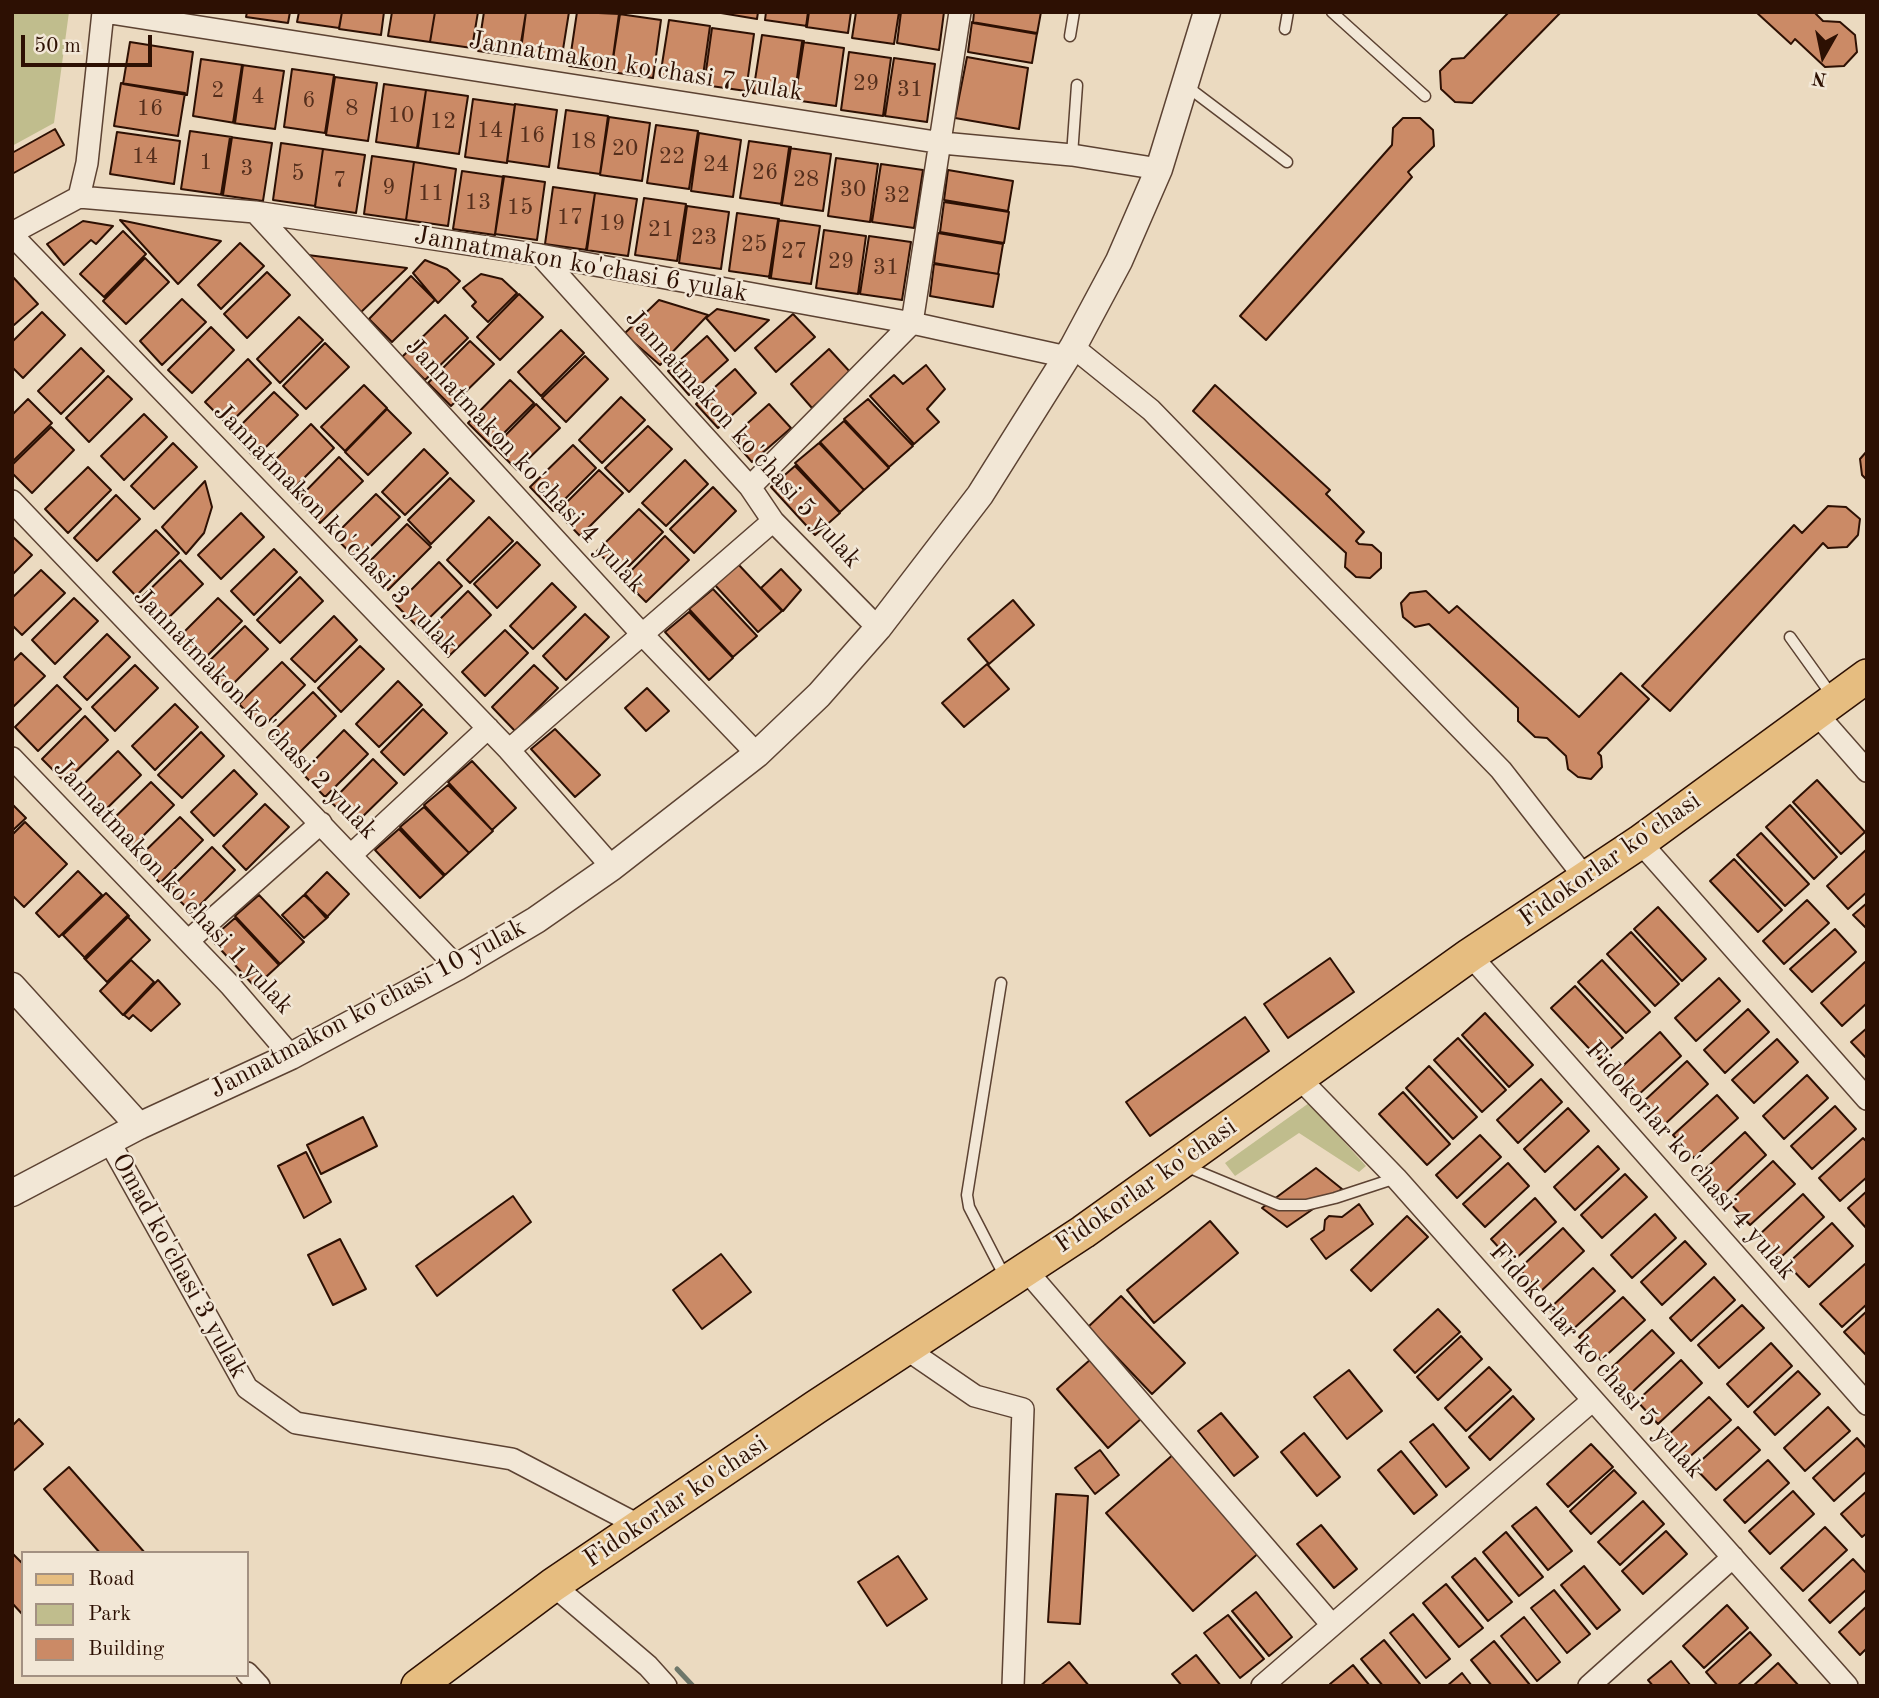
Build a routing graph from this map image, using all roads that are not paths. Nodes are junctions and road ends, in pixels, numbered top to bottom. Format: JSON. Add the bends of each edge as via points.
{"nodes":[{"id":1,"x":104,"y":12,"type":"edge"},
{"id":2,"x":960,"y":12,"type":"edge"},
{"id":3,"x":1074,"y":12,"type":"edge"},
{"id":4,"x":1207,"y":12,"type":"edge"},
{"id":5,"x":1288,"y":12,"type":"edge"},
{"id":6,"x":1332,"y":12,"type":"edge"},
{"id":7,"x":1285,"y":29,"type":"dead end"},
{"id":8,"x":1070,"y":36,"type":"dead end"},
{"id":9,"x":1077,"y":85,"type":"dead end"},
{"id":10,"x":1185,"y":85,"type":"junction"},
{"id":11,"x":1425,"y":96,"type":"dead end"},
{"id":12,"x":942,"y":143,"type":"junction"},
{"id":13,"x":1072,"y":155,"type":"junction"},
{"id":14,"x":1287,"y":162,"type":"dead end"},
{"id":15,"x":1159,"y":169,"type":"junction"},
{"id":16,"x":79,"y":197,"type":"junction"},
{"id":17,"x":255,"y":212,"type":"junction"},
{"id":18,"x":12,"y":234,"type":"edge"},
{"id":19,"x":540,"y":255,"type":"junction"},
{"id":20,"x":912,"y":323,"type":"junction"},
{"id":21,"x":1070,"y":353,"type":"junction"},
{"id":22,"x":750,"y":487,"type":"junction"},
{"id":23,"x":12,"y":501,"type":"edge"},
{"id":24,"x":773,"y":520,"type":"junction"},
{"id":25,"x":878,"y":628,"type":"junction"},
{"id":26,"x":641,"y":633,"type":"junction"},
{"id":27,"x":1790,"y":637,"type":"dead end"},
{"id":28,"x":1867,"y":676,"type":"edge"},
{"id":29,"x":1825,"y":706,"type":"junction"},
{"id":30,"x":488,"y":728,"type":"junction"},
{"id":31,"x":509,"y":750,"type":"junction"},
{"id":32,"x":757,"y":754,"type":"junction"},
{"id":33,"x":12,"y":758,"type":"edge"},
{"id":34,"x":1867,"y":771,"type":"edge"},
{"id":35,"x":321,"y":823,"type":"junction"},
{"id":36,"x":1640,"y":842,"type":"junction"},
{"id":37,"x":351,"y":855,"type":"junction"},
{"id":38,"x":612,"y":867,"type":"junction"},
{"id":39,"x":1586,"y":879,"type":"junction"},
{"id":40,"x":188,"y":941,"type":"junction"},
{"id":41,"x":1470,"y":955,"type":"junction"},
{"id":42,"x":457,"y":967,"type":"junction"},
{"id":43,"x":1001,"y":983,"type":"dead end"},
{"id":44,"x":12,"y":986,"type":"edge"},
{"id":45,"x":291,"y":1056,"type":"junction"},
{"id":46,"x":1298,"y":1078,"type":"junction"},
{"id":47,"x":1867,"y":1099,"type":"edge"},
{"id":48,"x":139,"y":1126,"type":"junction"},
{"id":49,"x":109,"y":1141,"type":"junction"},
{"id":50,"x":1179,"y":1163,"type":"junction"},
{"id":51,"x":1396,"y":1178,"type":"junction"},
{"id":52,"x":12,"y":1193,"type":"edge"},
{"id":53,"x":1017,"y":1276,"type":"junction"},
{"id":54,"x":905,"y":1348,"type":"junction"},
{"id":55,"x":1593,"y":1400,"type":"junction"},
{"id":56,"x":1867,"y":1404,"type":"edge"},
{"id":57,"x":640,"y":1526,"type":"junction"},
{"id":58,"x":1733,"y":1557,"type":"junction"},
{"id":59,"x":553,"y":1585,"type":"junction"},
{"id":60,"x":1332,"y":1625,"type":"junction"},
{"id":61,"x":418,"y":1686,"type":"edge"},
{"id":62,"x":666,"y":1686,"type":"edge"},
{"id":63,"x":1013,"y":1686,"type":"edge"},
{"id":64,"x":1262,"y":1686,"type":"edge"},
{"id":65,"x":1589,"y":1686,"type":"edge"},
{"id":66,"x":1847,"y":1686,"type":"edge"}],
"edges":[{"from":1,"to":12,"type":"street","name":"Jannatmakon ko'chasi 7 yulak"},
{"from":1,"to":16,"type":"street"},
{"from":2,"to":12,"type":"street"},
{"from":3,"to":8,"type":"lane"},
{"from":4,"to":10,"type":"street","name":"Jannatmakon ko'chasi 10 yulak"},
{"from":5,"to":7,"type":"lane"},
{"from":6,"to":11,"type":"lane"},
{"from":9,"to":13,"type":"lane"},
{"from":10,"to":14,"type":"lane"},
{"from":10,"to":15,"type":"street","name":"Jannatmakon ko'chasi 10 yulak"},
{"from":12,"to":13,"type":"street","name":"Jannatmakon ko'chasi 7 yulak"},
{"from":12,"to":20,"type":"street"},
{"from":13,"to":15,"type":"street","name":"Jannatmakon ko'chasi 7 yulak"},
{"from":15,"to":21,"type":"street","name":"Jannatmakon ko'chasi 10 yulak","via":[[1119,261]]},
{"from":16,"to":17,"type":"street","name":"Jannatmakon ko'chasi 6 yulak"},
{"from":16,"to":18,"type":"street"},
{"from":17,"to":19,"type":"street","name":"Jannatmakon ko'chasi 6 yulak"},
{"from":17,"to":26,"type":"street","name":"Jannatmakon ko'chasi 4 yulak"},
{"from":18,"to":30,"type":"street","name":"Jannatmakon ko'chasi 3 yulak"},
{"from":19,"to":20,"type":"street","name":"Jannatmakon ko'chasi 6 yulak"},
{"from":19,"to":22,"type":"street","name":"Jannatmakon ko'chasi 5 yulak"},
{"from":20,"to":21,"type":"street","name":"Jannatmakon ko'chasi 6 yulak"},
{"from":20,"to":22,"type":"street"},
{"from":21,"to":25,"type":"street","name":"Jannatmakon ko'chasi 10 yulak","via":[[980,495]]},
{"from":21,"to":39,"type":"street","via":[[1151,410],[1500,770]]},
{"from":22,"to":24,"type":"street","name":"Jannatmakon ko'chasi 5 yulak"},
{"from":23,"to":35,"type":"street","name":"Jannatmakon ko'chasi 2 yulak"},
{"from":24,"to":25,"type":"street","name":"Jannatmakon ko'chasi 5 yulak"},
{"from":24,"to":26,"type":"street"},
{"from":25,"to":32,"type":"street","name":"Jannatmakon ko'chasi 10 yulak","via":[[819,695]]},
{"from":26,"to":31,"type":"street"},
{"from":26,"to":32,"type":"street","name":"Jannatmakon ko'chasi 4 yulak"},
{"from":27,"to":29,"type":"lane"},
{"from":28,"to":29,"type":"main road","name":"Fidokorlar ko'chasi"},
{"from":29,"to":34,"type":"street"},
{"from":29,"to":36,"type":"main road","name":"Fidokorlar ko'chasi"},
{"from":30,"to":31,"type":"street","name":"Jannatmakon ko'chasi 3 yulak"},
{"from":30,"to":37,"type":"street"},
{"from":31,"to":38,"type":"street","name":"Jannatmakon ko'chasi 3 yulak"},
{"from":32,"to":38,"type":"street","name":"Jannatmakon ko'chasi 10 yulak"},
{"from":33,"to":40,"type":"street","name":"Jannatmakon ko'chasi 1 yulak"},
{"from":35,"to":37,"type":"street","name":"Jannatmakon ko'chasi 2 yulak"},
{"from":35,"to":40,"type":"street"},
{"from":36,"to":39,"type":"main road","name":"Fidokorlar ko'chasi"},
{"from":36,"to":47,"type":"street"},
{"from":37,"to":42,"type":"street","name":"Jannatmakon ko'chasi 2 yulak"},
{"from":38,"to":42,"type":"street","name":"Jannatmakon ko'chasi 10 yulak"},
{"from":39,"to":41,"type":"main road","name":"Fidokorlar ko'chasi"},
{"from":40,"to":45,"type":"street","name":"Jannatmakon ko'chasi 1 yulak"},
{"from":41,"to":46,"type":"main road","name":"Fidokorlar ko'chasi"},
{"from":41,"to":56,"type":"street","name":"Fidokorlar ko'chasi 4 yulak"},
{"from":42,"to":45,"type":"street","name":"Jannatmakon ko'chasi 10 yulak"},
{"from":43,"to":53,"type":"lane","via":[[967,1195],[969,1208]]},
{"from":44,"to":48,"type":"street","name":"Omad ko'chasi 3 yulak"},
{"from":45,"to":48,"type":"street","name":"Jannatmakon ko'chasi 10 yulak"},
{"from":46,"to":50,"type":"main road","name":"Fidokorlar ko'chasi"},
{"from":46,"to":51,"type":"street","name":"Fidokorlar ko'chasi 5 yulak"},
{"from":48,"to":49,"type":"street","name":"Jannatmakon ko'chasi 10 yulak"},
{"from":49,"to":52,"type":"street","name":"Jannatmakon ko'chasi 10 yulak"},
{"from":49,"to":57,"type":"street","name":"Omad ko'chasi 3 yulak","via":[[247,1388],[296,1423],[512,1459]]},
{"from":50,"to":51,"type":"lane","via":[[1279,1205],[1316,1203]]},
{"from":50,"to":53,"type":"main road","name":"Fidokorlar ko'chasi"},
{"from":51,"to":55,"type":"street","name":"Fidokorlar ko'chasi 5 yulak"},
{"from":53,"to":54,"type":"main road","name":"Fidokorlar ko'chasi"},
{"from":53,"to":60,"type":"street"},
{"from":54,"to":57,"type":"main road","name":"Fidokorlar ko'chasi"},
{"from":54,"to":63,"type":"street","via":[[975,1396],[1023,1409]]},
{"from":55,"to":58,"type":"street","name":"Fidokorlar ko'chasi 5 yulak"},
{"from":55,"to":60,"type":"street"},
{"from":57,"to":59,"type":"main road","name":"Fidokorlar ko'chasi"},
{"from":58,"to":65,"type":"street"},
{"from":58,"to":66,"type":"street","name":"Fidokorlar ko'chasi 5 yulak"},
{"from":59,"to":61,"type":"main road","name":"Fidokorlar ko'chasi"},
{"from":59,"to":62,"type":"street"},
{"from":60,"to":64,"type":"street"}]}
